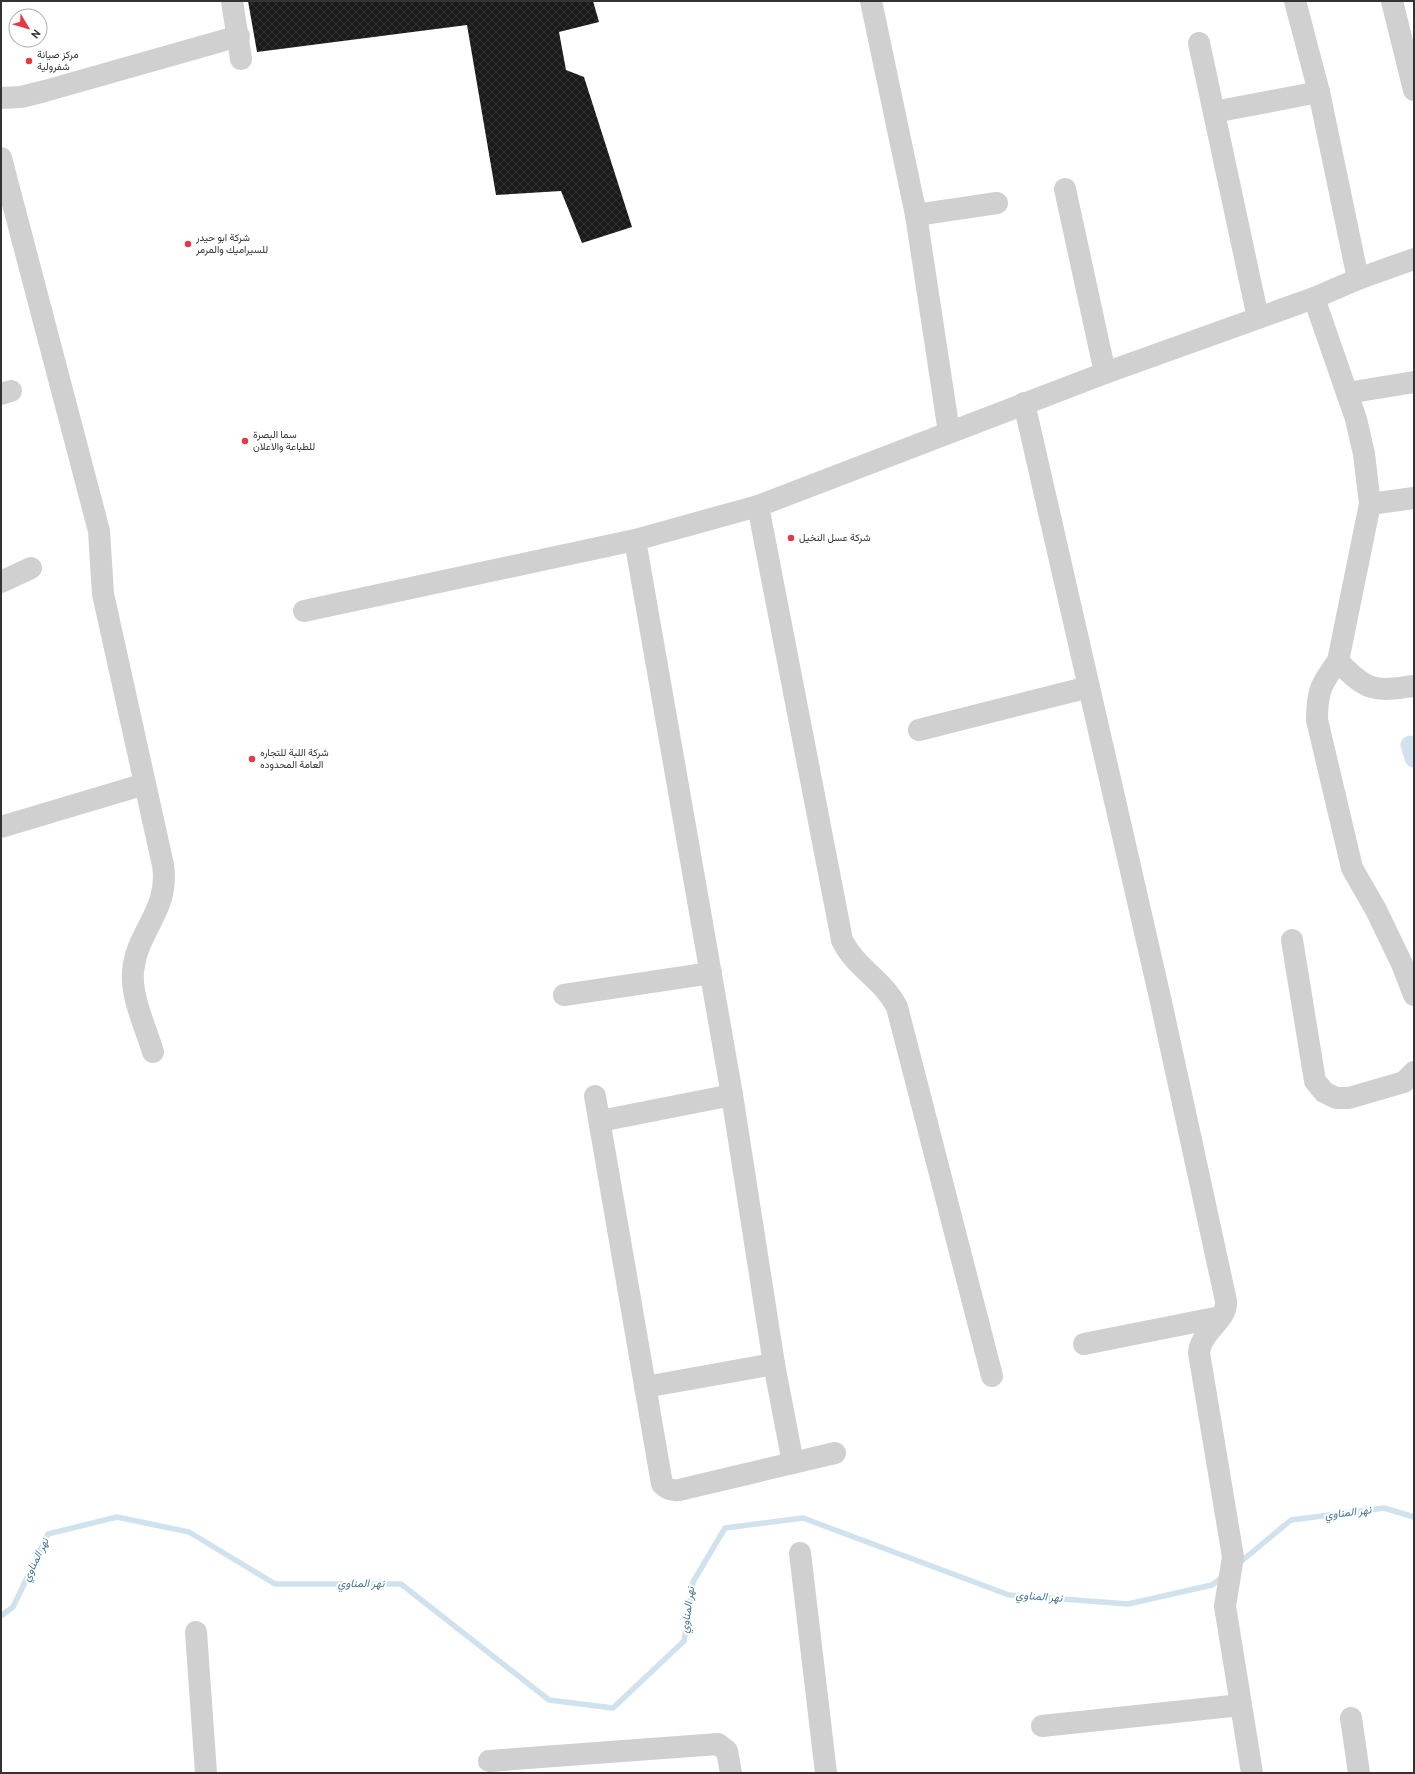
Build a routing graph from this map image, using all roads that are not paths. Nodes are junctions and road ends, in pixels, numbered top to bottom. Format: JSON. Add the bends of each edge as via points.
{"nodes":[{"id":1,"x":232,"y":1,"type":"edge"},
{"id":2,"x":871,"y":1,"type":"edge"},
{"id":3,"x":1295,"y":1,"type":"edge"},
{"id":4,"x":1392,"y":1,"type":"edge"},
{"id":5,"x":239,"y":36,"type":"junction"},
{"id":6,"x":1199,"y":43,"type":"dead end"},
{"id":7,"x":241,"y":59,"type":"dead end"},
{"id":8,"x":1414,"y":90,"type":"edge"},
{"id":9,"x":1319,"y":92,"type":"junction"},
{"id":10,"x":1,"y":98,"type":"edge"},
{"id":11,"x":1214,"y":112,"type":"junction"},
{"id":12,"x":1,"y":158,"type":"edge"},
{"id":13,"x":1065,"y":189,"type":"dead end"},
{"id":14,"x":997,"y":203,"type":"dead end"},
{"id":15,"x":916,"y":215,"type":"junction"},
{"id":16,"x":1414,"y":259,"type":"edge"},
{"id":17,"x":1358,"y":278,"type":"junction"},
{"id":18,"x":1314,"y":298,"type":"junction"},
{"id":19,"x":1258,"y":318,"type":"junction"},
{"id":20,"x":1105,"y":372,"type":"junction"},
{"id":21,"x":1414,"y":382,"type":"edge"},
{"id":22,"x":1347,"y":393,"type":"junction"},
{"id":23,"x":1024,"y":403,"type":"junction"},
{"id":24,"x":949,"y":432,"type":"junction"},
{"id":25,"x":1414,"y":498,"type":"edge"},
{"id":26,"x":1370,"y":504,"type":"junction"},
{"id":27,"x":758,"y":506,"type":"junction"},
{"id":28,"x":635,"y":540,"type":"junction"},
{"id":29,"x":32,"y":568,"type":"dead end"},
{"id":30,"x":1,"y":582,"type":"edge"},
{"id":31,"x":304,"y":611,"type":"dead end"},
{"id":32,"x":1338,"y":661,"type":"junction"},
{"id":33,"x":1088,"y":686,"type":"junction"},
{"id":34,"x":1414,"y":686,"type":"edge"},
{"id":35,"x":919,"y":730,"type":"dead end"},
{"id":36,"x":145,"y":784,"type":"junction"},
{"id":37,"x":1,"y":827,"type":"edge"},
{"id":38,"x":1292,"y":940,"type":"dead end"},
{"id":39,"x":711,"y":973,"type":"junction"},
{"id":40,"x":564,"y":995,"type":"dead end"},
{"id":41,"x":1414,"y":995,"type":"edge"},
{"id":42,"x":153,"y":1052,"type":"dead end"},
{"id":43,"x":1414,"y":1072,"type":"edge"},
{"id":44,"x":732,"y":1095,"type":"junction"},
{"id":45,"x":595,"y":1096,"type":"dead end"},
{"id":46,"x":600,"y":1121,"type":"junction"},
{"id":47,"x":1220,"y":1317,"type":"junction"},
{"id":48,"x":1084,"y":1344,"type":"dead end"},
{"id":49,"x":774,"y":1364,"type":"junction"},
{"id":50,"x":992,"y":1376,"type":"dead end"},
{"id":51,"x":645,"y":1387,"type":"junction"},
{"id":52,"x":835,"y":1453,"type":"dead end"},
{"id":53,"x":793,"y":1463,"type":"junction"},
{"id":54,"x":800,"y":1553,"type":"dead end"},
{"id":55,"x":196,"y":1632,"type":"dead end"},
{"id":56,"x":1241,"y":1705,"type":"junction"},
{"id":57,"x":1351,"y":1718,"type":"dead end"},
{"id":58,"x":1042,"y":1726,"type":"dead end"},
{"id":59,"x":489,"y":1761,"type":"dead end"},
{"id":60,"x":206,"y":1773,"type":"edge"},
{"id":61,"x":731,"y":1773,"type":"edge"},
{"id":62,"x":826,"y":1773,"type":"edge"},
{"id":63,"x":1252,"y":1773,"type":"edge"},
{"id":64,"x":1359,"y":1773,"type":"edge"}],
"edges":[{"from":1,"to":5,"type":"street"},
{"from":2,"to":15,"type":"street"},
{"from":3,"to":9,"type":"street"},
{"from":4,"to":8,"type":"street"},
{"from":5,"to":7,"type":"street"},
{"from":5,"to":10,"type":"street","via":[[45,91],[21,97]]},
{"from":6,"to":11,"type":"street"},
{"from":9,"to":11,"type":"street"},
{"from":9,"to":17,"type":"street"},
{"from":11,"to":19,"type":"street"},
{"from":12,"to":36,"type":"street","via":[[99,531],[103,594]]},
{"from":13,"to":20,"type":"street"},
{"from":14,"to":15,"type":"street"},
{"from":15,"to":24,"type":"street"},
{"from":16,"to":17,"type":"street"},
{"from":17,"to":18,"type":"street"},
{"from":18,"to":19,"type":"street"},
{"from":18,"to":22,"type":"street"},
{"from":19,"to":20,"type":"street"},
{"from":20,"to":23,"type":"street"},
{"from":21,"to":22,"type":"street"},
{"from":22,"to":26,"type":"street","via":[[1364,454]]},
{"from":23,"to":24,"type":"street"},
{"from":23,"to":33,"type":"street"},
{"from":24,"to":27,"type":"street"},
{"from":25,"to":26,"type":"street"},
{"from":26,"to":32,"type":"street"},
{"from":27,"to":28,"type":"street"},
{"from":27,"to":50,"type":"street","via":[[842,940],[851,956],[884,986],[897,1007]]},
{"from":28,"to":31,"type":"street"},
{"from":28,"to":39,"type":"street"},
{"from":29,"to":30,"type":"street"},
{"from":32,"to":34,"type":"street","via":[[1355,679],[1368,687],[1384,690]]},
{"from":32,"to":41,"type":"street","via":[[1324,680],[1317,699],[1317,720],[1352,868],[1380,917]]},
{"from":33,"to":35,"type":"street"},
{"from":33,"to":47,"type":"street","via":[[1161,1002],[1226,1301],[1225,1311]]},
{"from":36,"to":37,"type":"street"},
{"from":36,"to":42,"type":"street","via":[[163,865],[164,886],[159,907],[138,952],[133,973],[137,1001]]},
{"from":38,"to":43,"type":"street","via":[[1315,1080],[1324,1092],[1336,1098],[1349,1098],[1404,1082]]},
{"from":39,"to":40,"type":"street"},
{"from":39,"to":44,"type":"street"},
{"from":44,"to":46,"type":"street"},
{"from":44,"to":49,"type":"street"},
{"from":45,"to":46,"type":"street"},
{"from":46,"to":51,"type":"street"},
{"from":47,"to":48,"type":"street"},
{"from":47,"to":56,"type":"street","via":[[1202,1339],[1199,1353],[1233,1557],[1225,1606]]},
{"from":49,"to":51,"type":"street"},
{"from":49,"to":53,"type":"street"},
{"from":51,"to":53,"type":"street","via":[[660,1478],[666,1489],[679,1490]]},
{"from":52,"to":53,"type":"street"},
{"from":54,"to":62,"type":"street"},
{"from":55,"to":60,"type":"street"},
{"from":56,"to":58,"type":"street"},
{"from":56,"to":63,"type":"street"},
{"from":57,"to":64,"type":"street"},
{"from":59,"to":61,"type":"street","via":[[718,1744],[727,1751]]}]}
